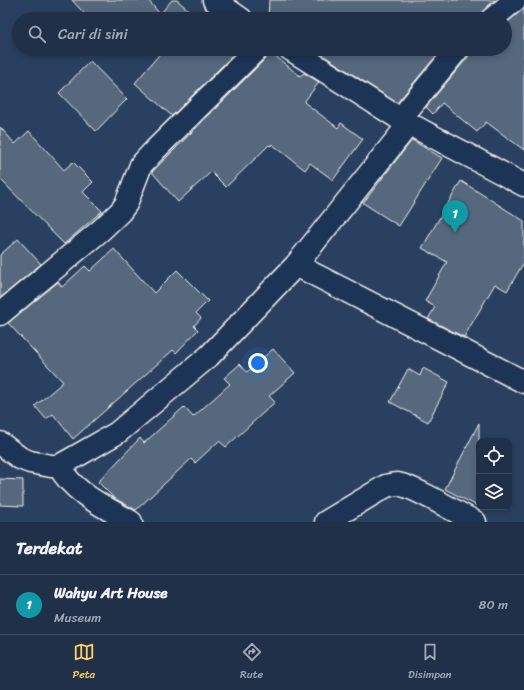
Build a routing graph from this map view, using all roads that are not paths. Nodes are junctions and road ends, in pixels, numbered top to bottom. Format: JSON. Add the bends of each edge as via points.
{"nodes":[{"id":1,"x":214,"y":0,"type":"edge"},
{"id":2,"x":515,"y":0,"type":"edge"},
{"id":3,"x":231,"y":12,"type":"edge"},
{"id":4,"x":500,"y":12,"type":"edge"},
{"id":5,"x":249,"y":56,"type":"edge"},
{"id":6,"x":301,"y":56,"type":"edge"},
{"id":7,"x":453,"y":56,"type":"edge"},
{"id":8,"x":404,"y":121,"type":"junction"},
{"id":9,"x":524,"y":185,"type":"edge"},
{"id":10,"x":296,"y":265,"type":"junction"},
{"id":11,"x":0,"y":314,"type":"edge"},
{"id":12,"x":524,"y":382,"type":"edge"},
{"id":13,"x":0,"y":443,"type":"edge"},
{"id":14,"x":59,"y":466,"type":"junction"},
{"id":15,"x":131,"y":522,"type":"edge"},
{"id":16,"x":326,"y":522,"type":"edge"},
{"id":17,"x":475,"y":522,"type":"edge"}],
"edges":[{"from":1,"to":3,"type":"street"},
{"from":2,"to":4,"type":"street"},
{"from":5,"to":11,"type":"street","via":[[141,165],[126,204],[120,212]]},
{"from":6,"to":8,"type":"street"},
{"from":7,"to":8,"type":"street"},
{"from":8,"to":9,"type":"street"},
{"from":8,"to":10,"type":"street"},
{"from":10,"to":12,"type":"street"},
{"from":10,"to":14,"type":"street","via":[[209,356],[117,432]]},
{"from":13,"to":14,"type":"street","via":[[30,462]]},
{"from":14,"to":15,"type":"street","via":[[68,480],[79,490]]},
{"from":16,"to":17,"type":"street","via":[[393,484],[400,484]]}]}
